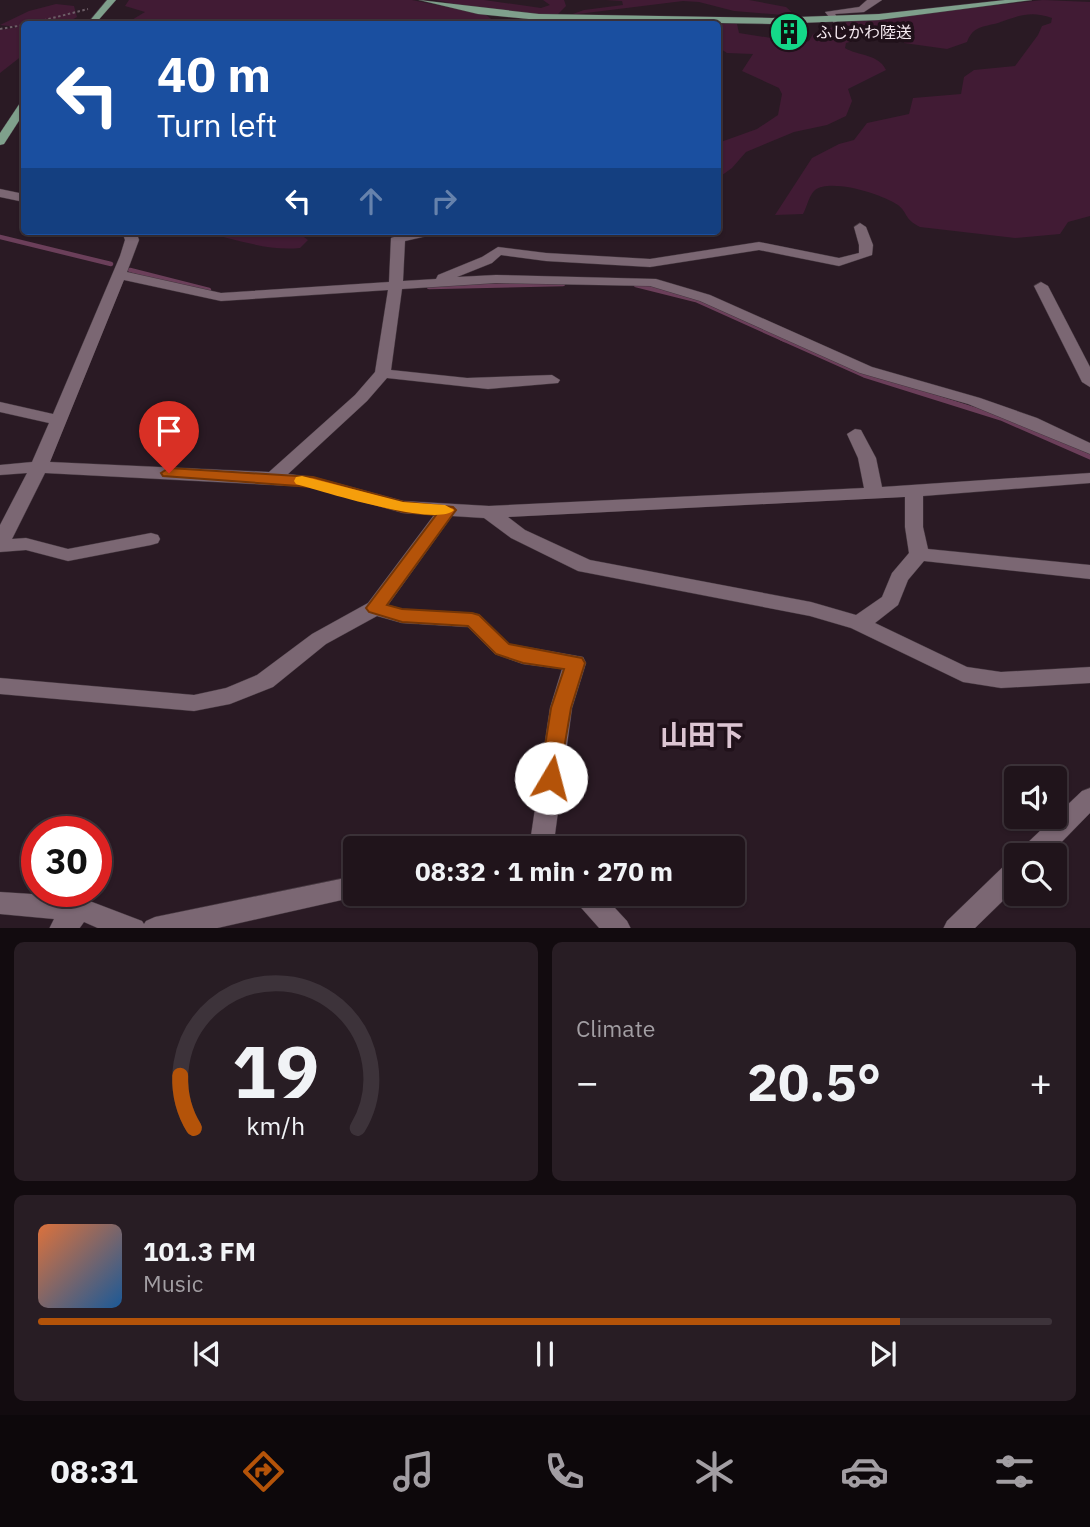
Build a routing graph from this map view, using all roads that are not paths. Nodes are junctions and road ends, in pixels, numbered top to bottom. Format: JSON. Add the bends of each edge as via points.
{"nodes":[{"id":1,"x":423,"y":0,"type":"edge"},
{"id":2,"x":877,"y":0,"type":"edge"},
{"id":3,"x":1028,"y":0,"type":"edge"},
{"id":4,"x":109,"y":3,"type":"edge"},
{"id":5,"x":834,"y":20,"type":"junction"},
{"id":6,"x":93,"y":21,"type":"edge"},
{"id":7,"x":21,"y":110,"type":"edge"},
{"id":8,"x":0,"y":142,"type":"edge"},
{"id":9,"x":0,"y":193,"type":"edge"},
{"id":10,"x":21,"y":197,"type":"edge"},
{"id":11,"x":860,"y":227,"type":"dead end"},
{"id":12,"x":130,"y":235,"type":"edge"},
{"id":13,"x":412,"y":235,"type":"edge"},
{"id":14,"x":650,"y":263,"type":"junction"},
{"id":15,"x":118,"y":274,"type":"junction"},
{"id":16,"x":437,"y":281,"type":"junction"},
{"id":17,"x":650,"y":282,"type":"junction"},
{"id":18,"x":396,"y":283,"type":"junction"},
{"id":19,"x":1041,"y":286,"type":"dead end"},
{"id":20,"x":383,"y":373,"type":"junction"},
{"id":21,"x":552,"y":380,"type":"dead end"},
{"id":22,"x":1090,"y":382,"type":"edge"},
{"id":23,"x":0,"y":407,"type":"edge"},
{"id":24,"x":57,"y":420,"type":"junction"},
{"id":25,"x":855,"y":434,"type":"dead end"},
{"id":26,"x":1090,"y":449,"type":"edge"},
{"id":27,"x":39,"y":467,"type":"junction"},
{"id":28,"x":0,"y":470,"type":"edge"},
{"id":29,"x":273,"y":478,"type":"junction"},
{"id":30,"x":1090,"y":478,"type":"edge"},
{"id":31,"x":914,"y":491,"type":"junction"},
{"id":32,"x":874,"y":493,"type":"junction"},
{"id":33,"x":447,"y":510,"type":"junction"},
{"id":34,"x":489,"y":512,"type":"junction"},
{"id":35,"x":151,"y":539,"type":"dead end"},
{"id":36,"x":0,"y":545,"type":"edge"},
{"id":37,"x":919,"y":554,"type":"junction"},
{"id":38,"x":1090,"y":572,"type":"edge"},
{"id":39,"x":375,"y":608,"type":"junction"},
{"id":40,"x":858,"y":623,"type":"junction"},
{"id":41,"x":1090,"y":675,"type":"edge"},
{"id":42,"x":0,"y":686,"type":"edge"},
{"id":43,"x":1090,"y":798,"type":"edge"},
{"id":44,"x":543,"y":836,"type":"edge"},
{"id":45,"x":1044,"y":843,"type":"edge"},
{"id":46,"x":1004,"y":883,"type":"edge"},
{"id":47,"x":343,"y":890,"type":"edge"},
{"id":48,"x":0,"y":903,"type":"edge"},
{"id":49,"x":596,"y":906,"type":"edge"},
{"id":50,"x":79,"y":909,"type":"junction"},
{"id":51,"x":63,"y":928,"type":"edge"},
{"id":52,"x":130,"y":928,"type":"edge"},
{"id":53,"x":160,"y":928,"type":"edge"},
{"id":54,"x":617,"y":928,"type":"edge"},
{"id":55,"x":957,"y":928,"type":"edge"}],
"edges":[{"from":1,"to":5,"type":"main road","via":[[551,18]]},
{"from":2,"to":5,"type":"street","via":[[861,10],[830,12]]},
{"from":3,"to":5,"type":"main road"},
{"from":4,"to":6,"type":"main road"},
{"from":7,"to":8,"type":"main road"},
{"from":9,"to":10,"type":"street"},
{"from":11,"to":14,"type":"street","via":[[865,255],[839,262],[759,246]]},
{"from":12,"to":15,"type":"street"},
{"from":13,"to":18,"type":"street","via":[[398,238]]},
{"from":14,"to":16,"type":"street","via":[[498,251]]},
{"from":14,"to":17,"type":"street"},
{"from":15,"to":18,"type":"street","via":[[209,296]]},
{"from":15,"to":24,"type":"street"},
{"from":16,"to":17,"type":"street"},
{"from":16,"to":18,"type":"street"},
{"from":17,"to":26,"type":"street","via":[[705,298],[866,370],[974,401]]},
{"from":18,"to":20,"type":"street"},
{"from":19,"to":22,"type":"street"},
{"from":20,"to":21,"type":"street","via":[[441,383],[514,385]]},
{"from":20,"to":29,"type":"street"},
{"from":23,"to":24,"type":"street"},
{"from":24,"to":27,"type":"street"},
{"from":25,"to":32,"type":"street","via":[[867,458]]},
{"from":27,"to":28,"type":"street"},
{"from":27,"to":29,"type":"street"},
{"from":27,"to":36,"type":"street"},
{"from":29,"to":33,"type":"street","via":[[313,482],[403,507]]},
{"from":30,"to":31,"type":"street"},
{"from":31,"to":32,"type":"street"},
{"from":31,"to":37,"type":"street"},
{"from":32,"to":34,"type":"street"},
{"from":33,"to":34,"type":"street"},
{"from":33,"to":39,"type":"street"},
{"from":34,"to":40,"type":"street","via":[[518,534],[585,566],[811,609]]},
{"from":35,"to":36,"type":"street","via":[[68,555],[26,544]]},
{"from":37,"to":38,"type":"street"},
{"from":37,"to":40,"type":"street","via":[[899,578],[891,600]]},
{"from":39,"to":42,"type":"street","via":[[319,639],[265,681],[230,696],[194,703]]},
{"from":39,"to":44,"type":"street","via":[[402,616],[472,620],[502,649],[575,663],[561,708]]},
{"from":40,"to":41,"type":"street","via":[[963,674],[1001,680]]},
{"from":43,"to":45,"type":"street"},
{"from":46,"to":55,"type":"street"},
{"from":47,"to":53,"type":"street"},
{"from":48,"to":50,"type":"street"},
{"from":49,"to":54,"type":"street"},
{"from":50,"to":51,"type":"street"},
{"from":50,"to":52,"type":"street"}]}
